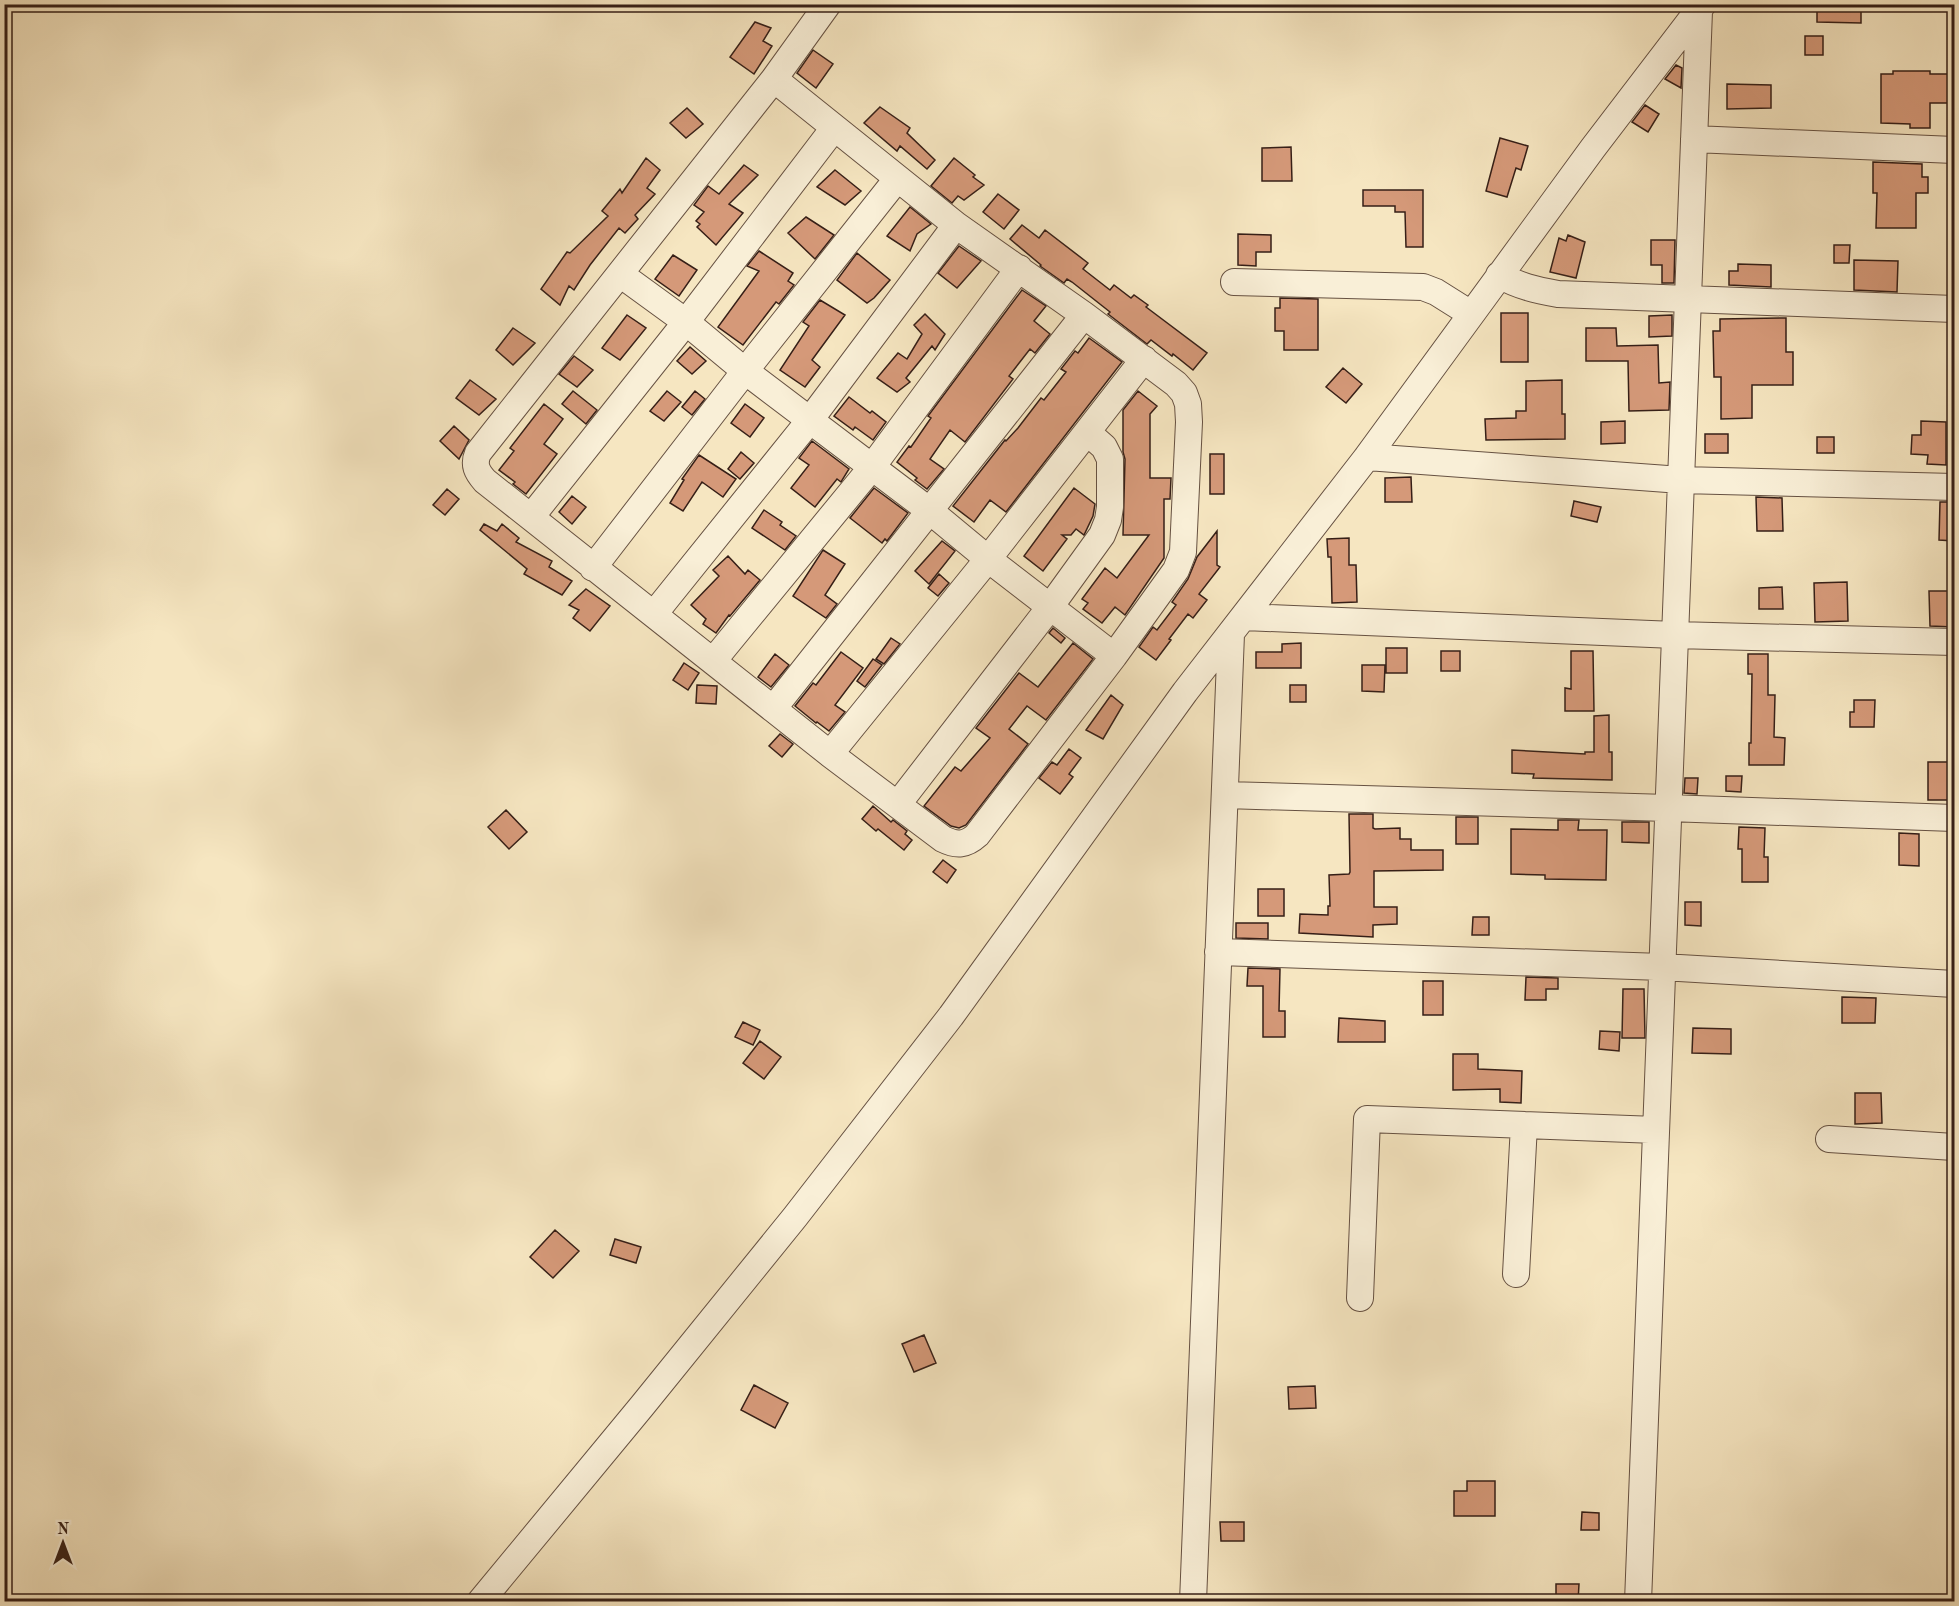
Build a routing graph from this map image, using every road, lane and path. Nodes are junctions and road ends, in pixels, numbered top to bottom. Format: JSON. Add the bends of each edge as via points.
{"nodes":[{"id":1,"x":828,"y":4,"type":"edge"},
{"id":2,"x":1701,"y":8,"type":"edge"},
{"id":3,"x":774,"y":79,"type":"junction"},
{"id":4,"x":834,"y":128,"type":"junction"},
{"id":5,"x":1694,"y":139,"type":"junction"},
{"id":6,"x":1954,"y":150,"type":"edge"},
{"id":7,"x":897,"y":179,"type":"junction"},
{"id":8,"x":956,"y":225,"type":"junction"},
{"id":9,"x":1019,"y":268,"type":"junction"},
{"id":10,"x":620,"y":274,"type":"junction"},
{"id":11,"x":1499,"y":275,"type":"junction"},
{"id":12,"x":1234,"y":282,"type":"dead end"},
{"id":13,"x":1688,"y":299,"type":"junction"},
{"id":14,"x":1453,"y":302,"type":"junction"},
{"id":15,"x":1954,"y":309,"type":"edge"},
{"id":16,"x":1084,"y":315,"type":"junction"},
{"id":17,"x":686,"y":322,"type":"junction"},
{"id":18,"x":1144,"y":359,"type":"junction"},
{"id":19,"x":745,"y":371,"type":"junction"},
{"id":20,"x":810,"y":420,"type":"junction"},
{"id":21,"x":1087,"y":432,"type":"junction"},
{"id":22,"x":1367,"y":457,"type":"junction"},
{"id":23,"x":872,"y":467,"type":"junction"},
{"id":24,"x":1681,"y":480,"type":"junction"},
{"id":25,"x":1954,"y":487,"type":"edge"},
{"id":26,"x":930,"y":511,"type":"junction"},
{"id":27,"x":531,"y":518,"type":"junction"},
{"id":28,"x":988,"y":559,"type":"junction"},
{"id":29,"x":593,"y":568,"type":"junction"},
{"id":30,"x":1050,"y":607,"type":"junction"},
{"id":31,"x":654,"y":614,"type":"junction"},
{"id":32,"x":1238,"y":625,"type":"junction"},
{"id":33,"x":1675,"y":635,"type":"junction"},
{"id":34,"x":1954,"y":642,"type":"edge"},
{"id":35,"x":1114,"y":656,"type":"junction"},
{"id":36,"x":713,"y":661,"type":"junction"},
{"id":37,"x":773,"y":709,"type":"junction"},
{"id":38,"x":830,"y":754,"type":"junction"},
{"id":39,"x":1225,"y":795,"type":"junction"},
{"id":40,"x":898,"y":804,"type":"junction"},
{"id":41,"x":1668,"y":808,"type":"junction"},
{"id":42,"x":1954,"y":818,"type":"edge"},
{"id":43,"x":1218,"y":952,"type":"junction"},
{"id":44,"x":1662,"y":967,"type":"junction"},
{"id":45,"x":1954,"y":984,"type":"edge"},
{"id":46,"x":1524,"y":1125,"type":"junction"},
{"id":47,"x":1656,"y":1130,"type":"junction"},
{"id":48,"x":1829,"y":1139,"type":"dead end"},
{"id":49,"x":1954,"y":1146,"type":"edge"},
{"id":50,"x":1516,"y":1274,"type":"dead end"},
{"id":51,"x":1360,"y":1298,"type":"dead end"},
{"id":52,"x":480,"y":1602,"type":"edge"},
{"id":53,"x":1193,"y":1602,"type":"edge"},
{"id":54,"x":1638,"y":1602,"type":"edge"}],
"edges":[{"from":1,"to":3,"type":"street"},
{"from":2,"to":5,"type":"street"},
{"from":2,"to":11,"type":"street"},
{"from":3,"to":4,"type":"street"},
{"from":3,"to":10,"type":"street"},
{"from":4,"to":7,"type":"street"},
{"from":4,"to":17,"type":"street"},
{"from":5,"to":6,"type":"street"},
{"from":5,"to":13,"type":"street"},
{"from":7,"to":8,"type":"street"},
{"from":7,"to":19,"type":"street"},
{"from":8,"to":9,"type":"street"},
{"from":8,"to":20,"type":"street"},
{"from":9,"to":16,"type":"street"},
{"from":9,"to":23,"type":"street"},
{"from":10,"to":17,"type":"street"},
{"from":10,"to":27,"type":"street","via":[[475,460],[477,472],[485,481]]},
{"from":11,"to":13,"type":"street","via":[[1513,284],[1558,294]]},
{"from":11,"to":14,"type":"street"},
{"from":12,"to":14,"type":"street","via":[[1423,287]]},
{"from":13,"to":15,"type":"street"},
{"from":13,"to":24,"type":"street"},
{"from":14,"to":22,"type":"street"},
{"from":16,"to":18,"type":"street"},
{"from":16,"to":26,"type":"street"},
{"from":17,"to":19,"type":"street"},
{"from":17,"to":27,"type":"street"},
{"from":18,"to":21,"type":"street"},
{"from":18,"to":35,"type":"street","via":[[1176,384],[1188,404],[1184,552],[1176,570]]},
{"from":19,"to":20,"type":"street"},
{"from":19,"to":29,"type":"street"},
{"from":20,"to":23,"type":"street"},
{"from":20,"to":31,"type":"street"},
{"from":21,"to":28,"type":"street"},
{"from":21,"to":30,"type":"street","via":[[1104,447],[1110,459],[1108,520],[1102,535]]},
{"from":22,"to":24,"type":"street"},
{"from":22,"to":32,"type":"street"},
{"from":23,"to":26,"type":"street"},
{"from":23,"to":36,"type":"street"},
{"from":24,"to":25,"type":"street"},
{"from":24,"to":33,"type":"street"},
{"from":26,"to":28,"type":"street"},
{"from":26,"to":37,"type":"street"},
{"from":27,"to":29,"type":"street"},
{"from":28,"to":30,"type":"street"},
{"from":28,"to":38,"type":"street"},
{"from":29,"to":31,"type":"street"},
{"from":30,"to":35,"type":"street"},
{"from":30,"to":40,"type":"street"},
{"from":31,"to":36,"type":"street"},
{"from":32,"to":33,"type":"street"},
{"from":32,"to":39,"type":"street"},
{"from":32,"to":52,"type":"street","via":[[1185,692],[951,1016],[852,1144]]},
{"from":33,"to":34,"type":"street"},
{"from":33,"to":41,"type":"street"},
{"from":35,"to":40,"type":"street","via":[[970,842],[953,844]]},
{"from":36,"to":37,"type":"street"},
{"from":37,"to":38,"type":"street"},
{"from":38,"to":40,"type":"street"},
{"from":39,"to":41,"type":"street"},
{"from":39,"to":43,"type":"street"},
{"from":41,"to":42,"type":"street"},
{"from":41,"to":44,"type":"street"},
{"from":43,"to":44,"type":"street"},
{"from":43,"to":53,"type":"street"},
{"from":44,"to":45,"type":"street"},
{"from":44,"to":47,"type":"street"},
{"from":46,"to":47,"type":"street"},
{"from":46,"to":50,"type":"street"},
{"from":46,"to":51,"type":"street","via":[[1367,1119]]},
{"from":47,"to":54,"type":"street"},
{"from":48,"to":49,"type":"street"}]}
